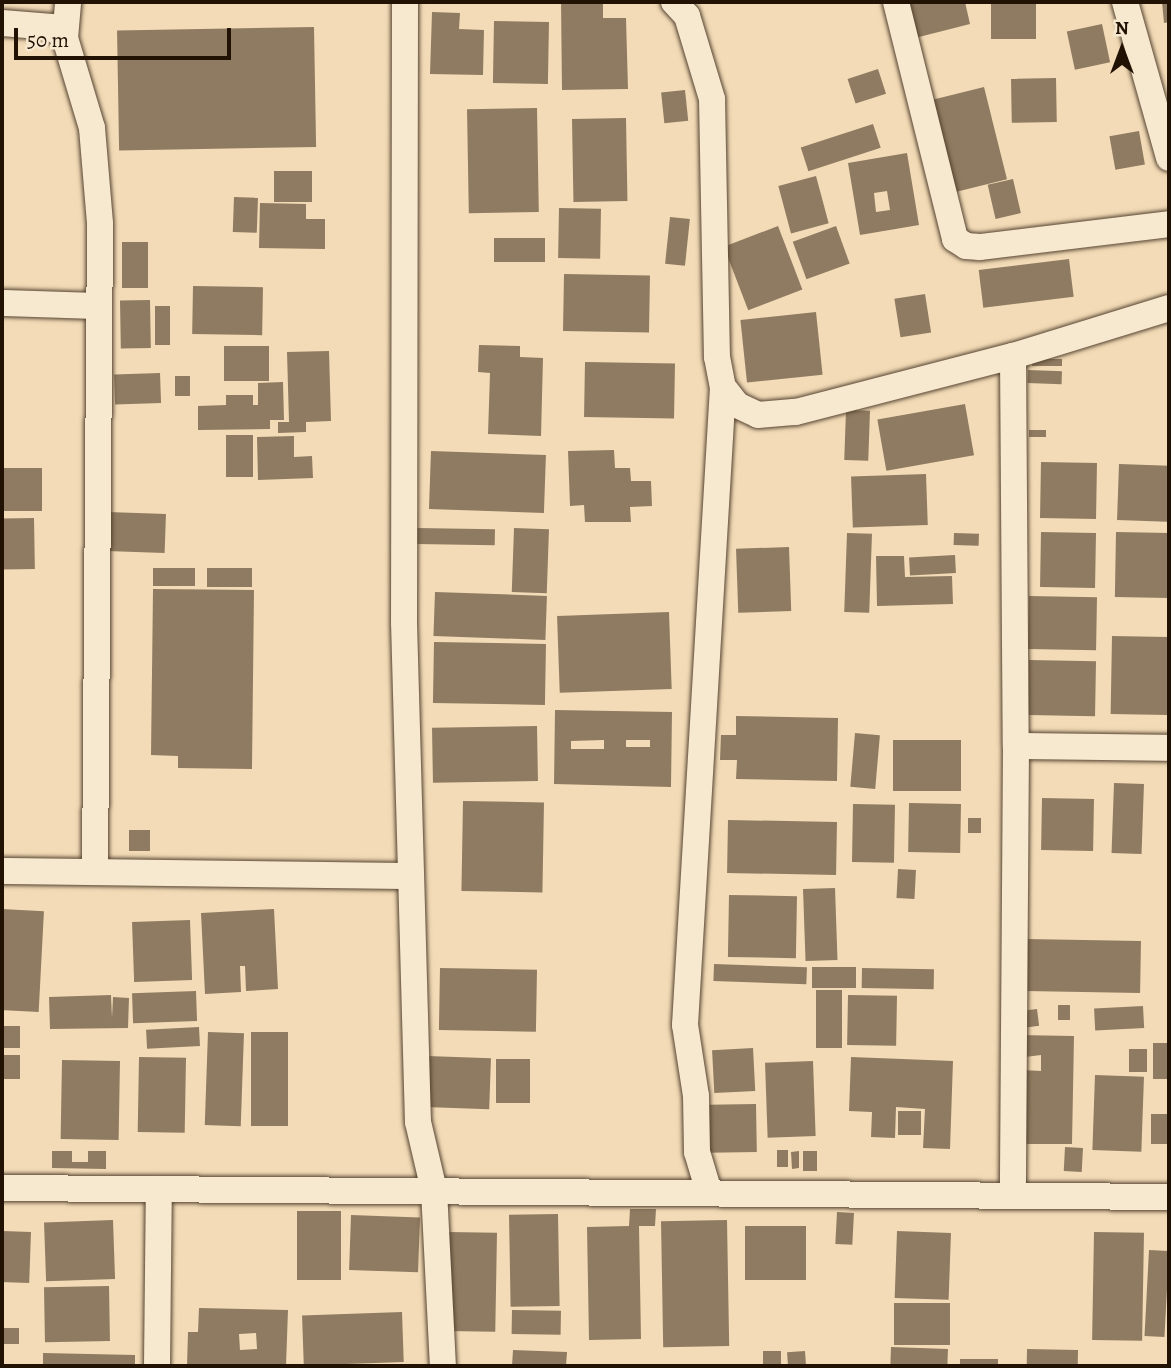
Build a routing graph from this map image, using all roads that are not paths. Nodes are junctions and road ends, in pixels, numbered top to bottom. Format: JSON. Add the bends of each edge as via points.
{"nodes":[{"id":1,"x":68,"y":2,"type":"edge"},
{"id":2,"x":405,"y":2,"type":"edge"},
{"id":3,"x":674,"y":2,"type":"edge"},
{"id":4,"x":896,"y":2,"type":"edge"},
{"id":5,"x":1125,"y":2,"type":"edge"},
{"id":6,"x":2,"y":23,"type":"edge"},
{"id":7,"x":65,"y":38,"type":"junction"},
{"id":8,"x":1169,"y":158,"type":"edge"},
{"id":9,"x":1169,"y":224,"type":"edge"},
{"id":10,"x":2,"y":303,"type":"edge"},
{"id":11,"x":99,"y":306,"type":"junction"},
{"id":12,"x":1169,"y":308,"type":"edge"},
{"id":13,"x":1013,"y":356,"type":"junction"},
{"id":14,"x":723,"y":387,"type":"junction"},
{"id":15,"x":1016,"y":746,"type":"junction"},
{"id":16,"x":1169,"y":748,"type":"edge"},
{"id":17,"x":2,"y":871,"type":"edge"},
{"id":18,"x":95,"y":872,"type":"junction"},
{"id":19,"x":411,"y":876,"type":"junction"},
{"id":20,"x":2,"y":1188,"type":"edge"},
{"id":21,"x":159,"y":1189,"type":"junction"},
{"id":22,"x":434,"y":1190,"type":"junction"},
{"id":23,"x":709,"y":1192,"type":"junction"},
{"id":24,"x":1013,"y":1195,"type":"junction"},
{"id":25,"x":1169,"y":1196,"type":"edge"},
{"id":26,"x":157,"y":1366,"type":"edge"},
{"id":27,"x":443,"y":1366,"type":"edge"}],
"edges":[{"from":1,"to":7,"type":"street"},
{"from":2,"to":19,"type":"street","via":[[404,622]]},
{"from":3,"to":14,"type":"street","via":[[687,16],[712,99],[717,356]]},
{"from":4,"to":9,"type":"street","via":[[955,239],[980,247]]},
{"from":5,"to":8,"type":"street"},
{"from":6,"to":7,"type":"street","via":[[52,27]]},
{"from":7,"to":11,"type":"street","via":[[92,128],[100,224]]},
{"from":10,"to":11,"type":"street"},
{"from":11,"to":18,"type":"street"},
{"from":12,"to":13,"type":"street"},
{"from":13,"to":14,"type":"street","via":[[796,412],[758,415],[737,405]]},
{"from":13,"to":15,"type":"street"},
{"from":14,"to":23,"type":"street","via":[[685,1025],[696,1096],[697,1152]]},
{"from":15,"to":16,"type":"street"},
{"from":15,"to":24,"type":"street"},
{"from":17,"to":18,"type":"street"},
{"from":18,"to":19,"type":"street"},
{"from":19,"to":22,"type":"street","via":[[418,1122]]},
{"from":20,"to":21,"type":"street"},
{"from":21,"to":22,"type":"street"},
{"from":21,"to":26,"type":"street"},
{"from":22,"to":23,"type":"street"},
{"from":22,"to":27,"type":"street"},
{"from":23,"to":24,"type":"street"},
{"from":24,"to":25,"type":"street"}]}
